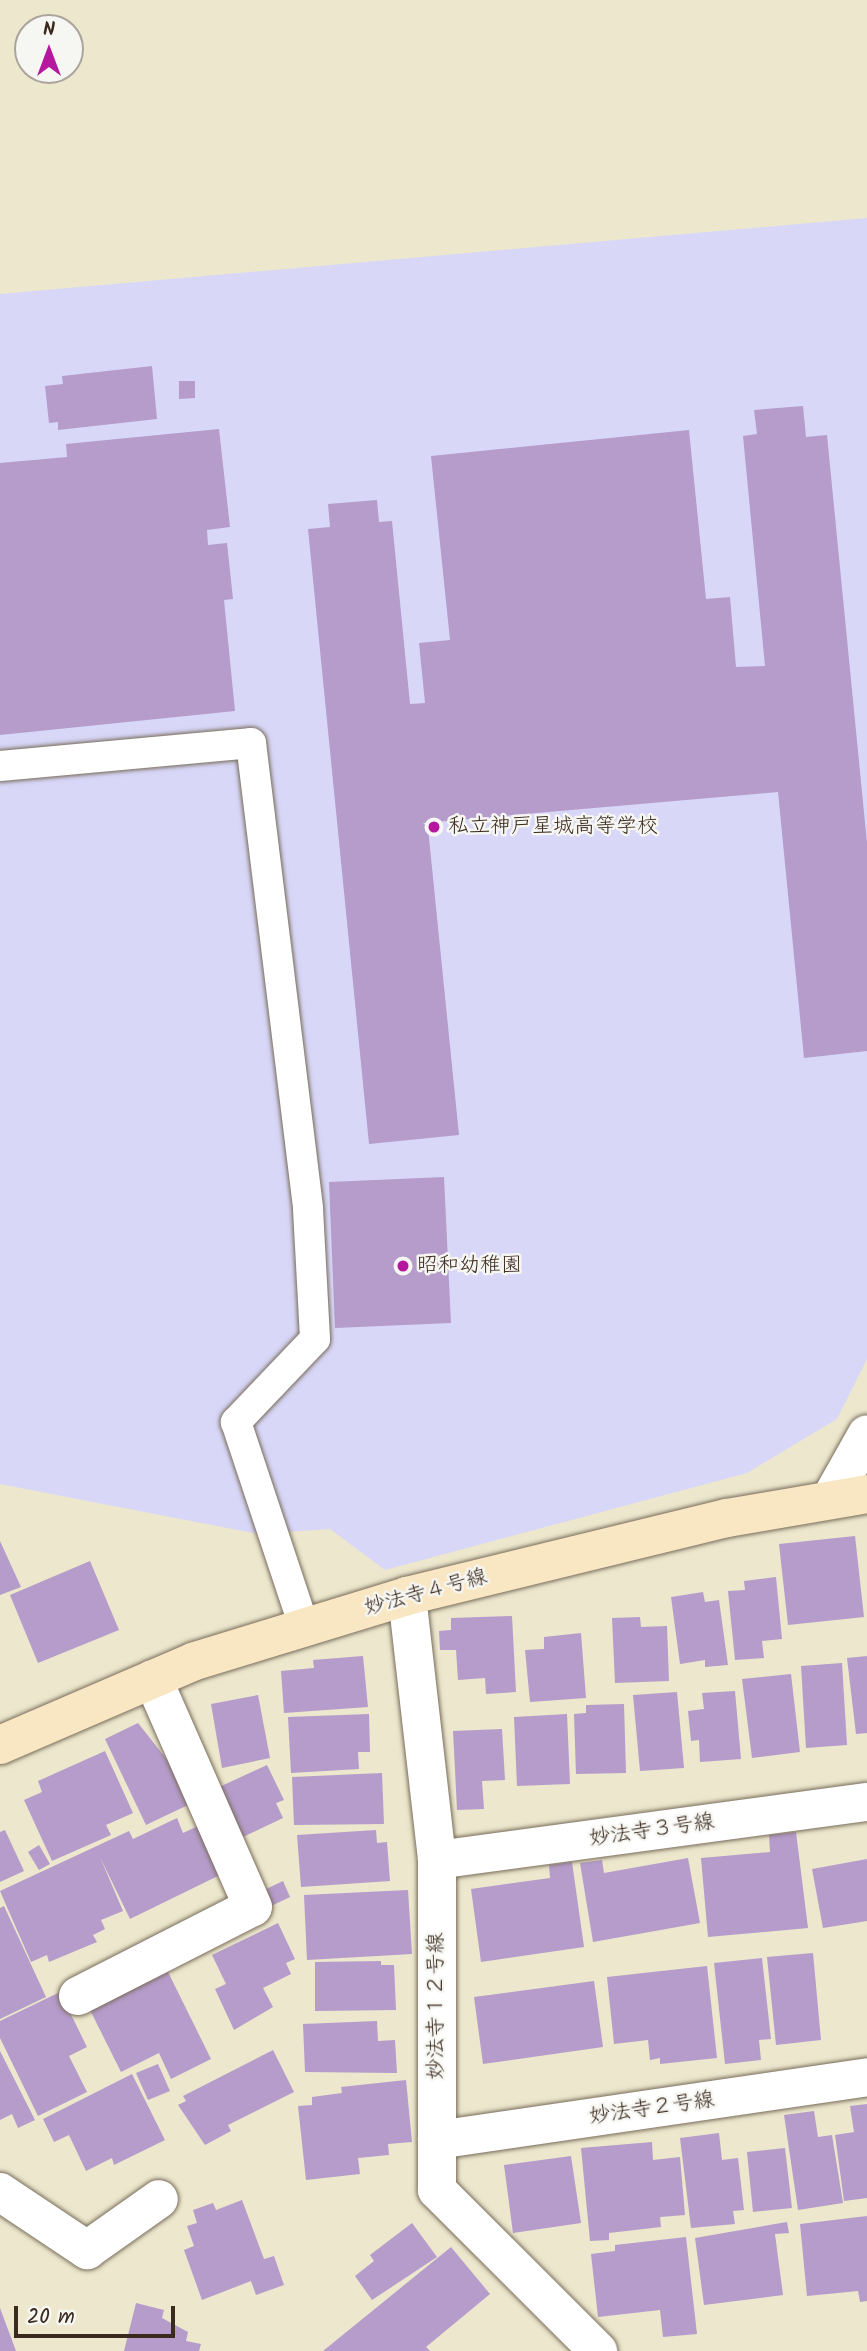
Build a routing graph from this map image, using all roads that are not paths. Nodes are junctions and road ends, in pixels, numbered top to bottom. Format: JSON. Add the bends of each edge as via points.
{"nodes":[{"id":1,"x":0,"y":766,"type":"edge"},
{"id":2,"x":867,"y":1434,"type":"edge"},
{"id":3,"x":849,"y":1496,"type":"edge"},
{"id":4,"x":407,"y":1596,"type":"junction"},
{"id":5,"x":304,"y":1627,"type":"junction"},
{"id":6,"x":153,"y":1679,"type":"junction"},
{"id":7,"x":0,"y":1745,"type":"edge"},
{"id":8,"x":867,"y":1802,"type":"edge"},
{"id":9,"x":437,"y":1860,"type":"junction"},
{"id":10,"x":78,"y":1996,"type":"dead end"},
{"id":11,"x":867,"y":2077,"type":"edge"},
{"id":12,"x":437,"y":2140,"type":"junction"},
{"id":13,"x":0,"y":2192,"type":"edge"},
{"id":14,"x":159,"y":2199,"type":"dead end"},
{"id":15,"x":598,"y":2351,"type":"edge"}],
"edges":[{"from":1,"to":5,"type":"lane","via":[[251,743],[308,1209],[315,1339],[236,1422]]},
{"from":2,"to":3,"type":"street"},
{"from":3,"to":4,"type":"street","name":"妙法寺４号線","via":[[727,1518]]},
{"from":4,"to":5,"type":"street","name":"妙法寺４号線"},
{"from":4,"to":9,"type":"street","name":"妙法寺１２号線"},
{"from":5,"to":6,"type":"street","name":"妙法寺４号線"},
{"from":6,"to":7,"type":"street","name":"妙法寺４号線"},
{"from":6,"to":10,"type":"street","via":[[253,1907]]},
{"from":8,"to":9,"type":"street","name":"妙法寺３号線"},
{"from":9,"to":12,"type":"street","name":"妙法寺１２号線"},
{"from":11,"to":12,"type":"street","name":"妙法寺２号線"},
{"from":12,"to":15,"type":"street","name":"妙法寺１２号線","via":[[437,2190]]},
{"from":13,"to":14,"type":"street","via":[[87,2249]]}]}
